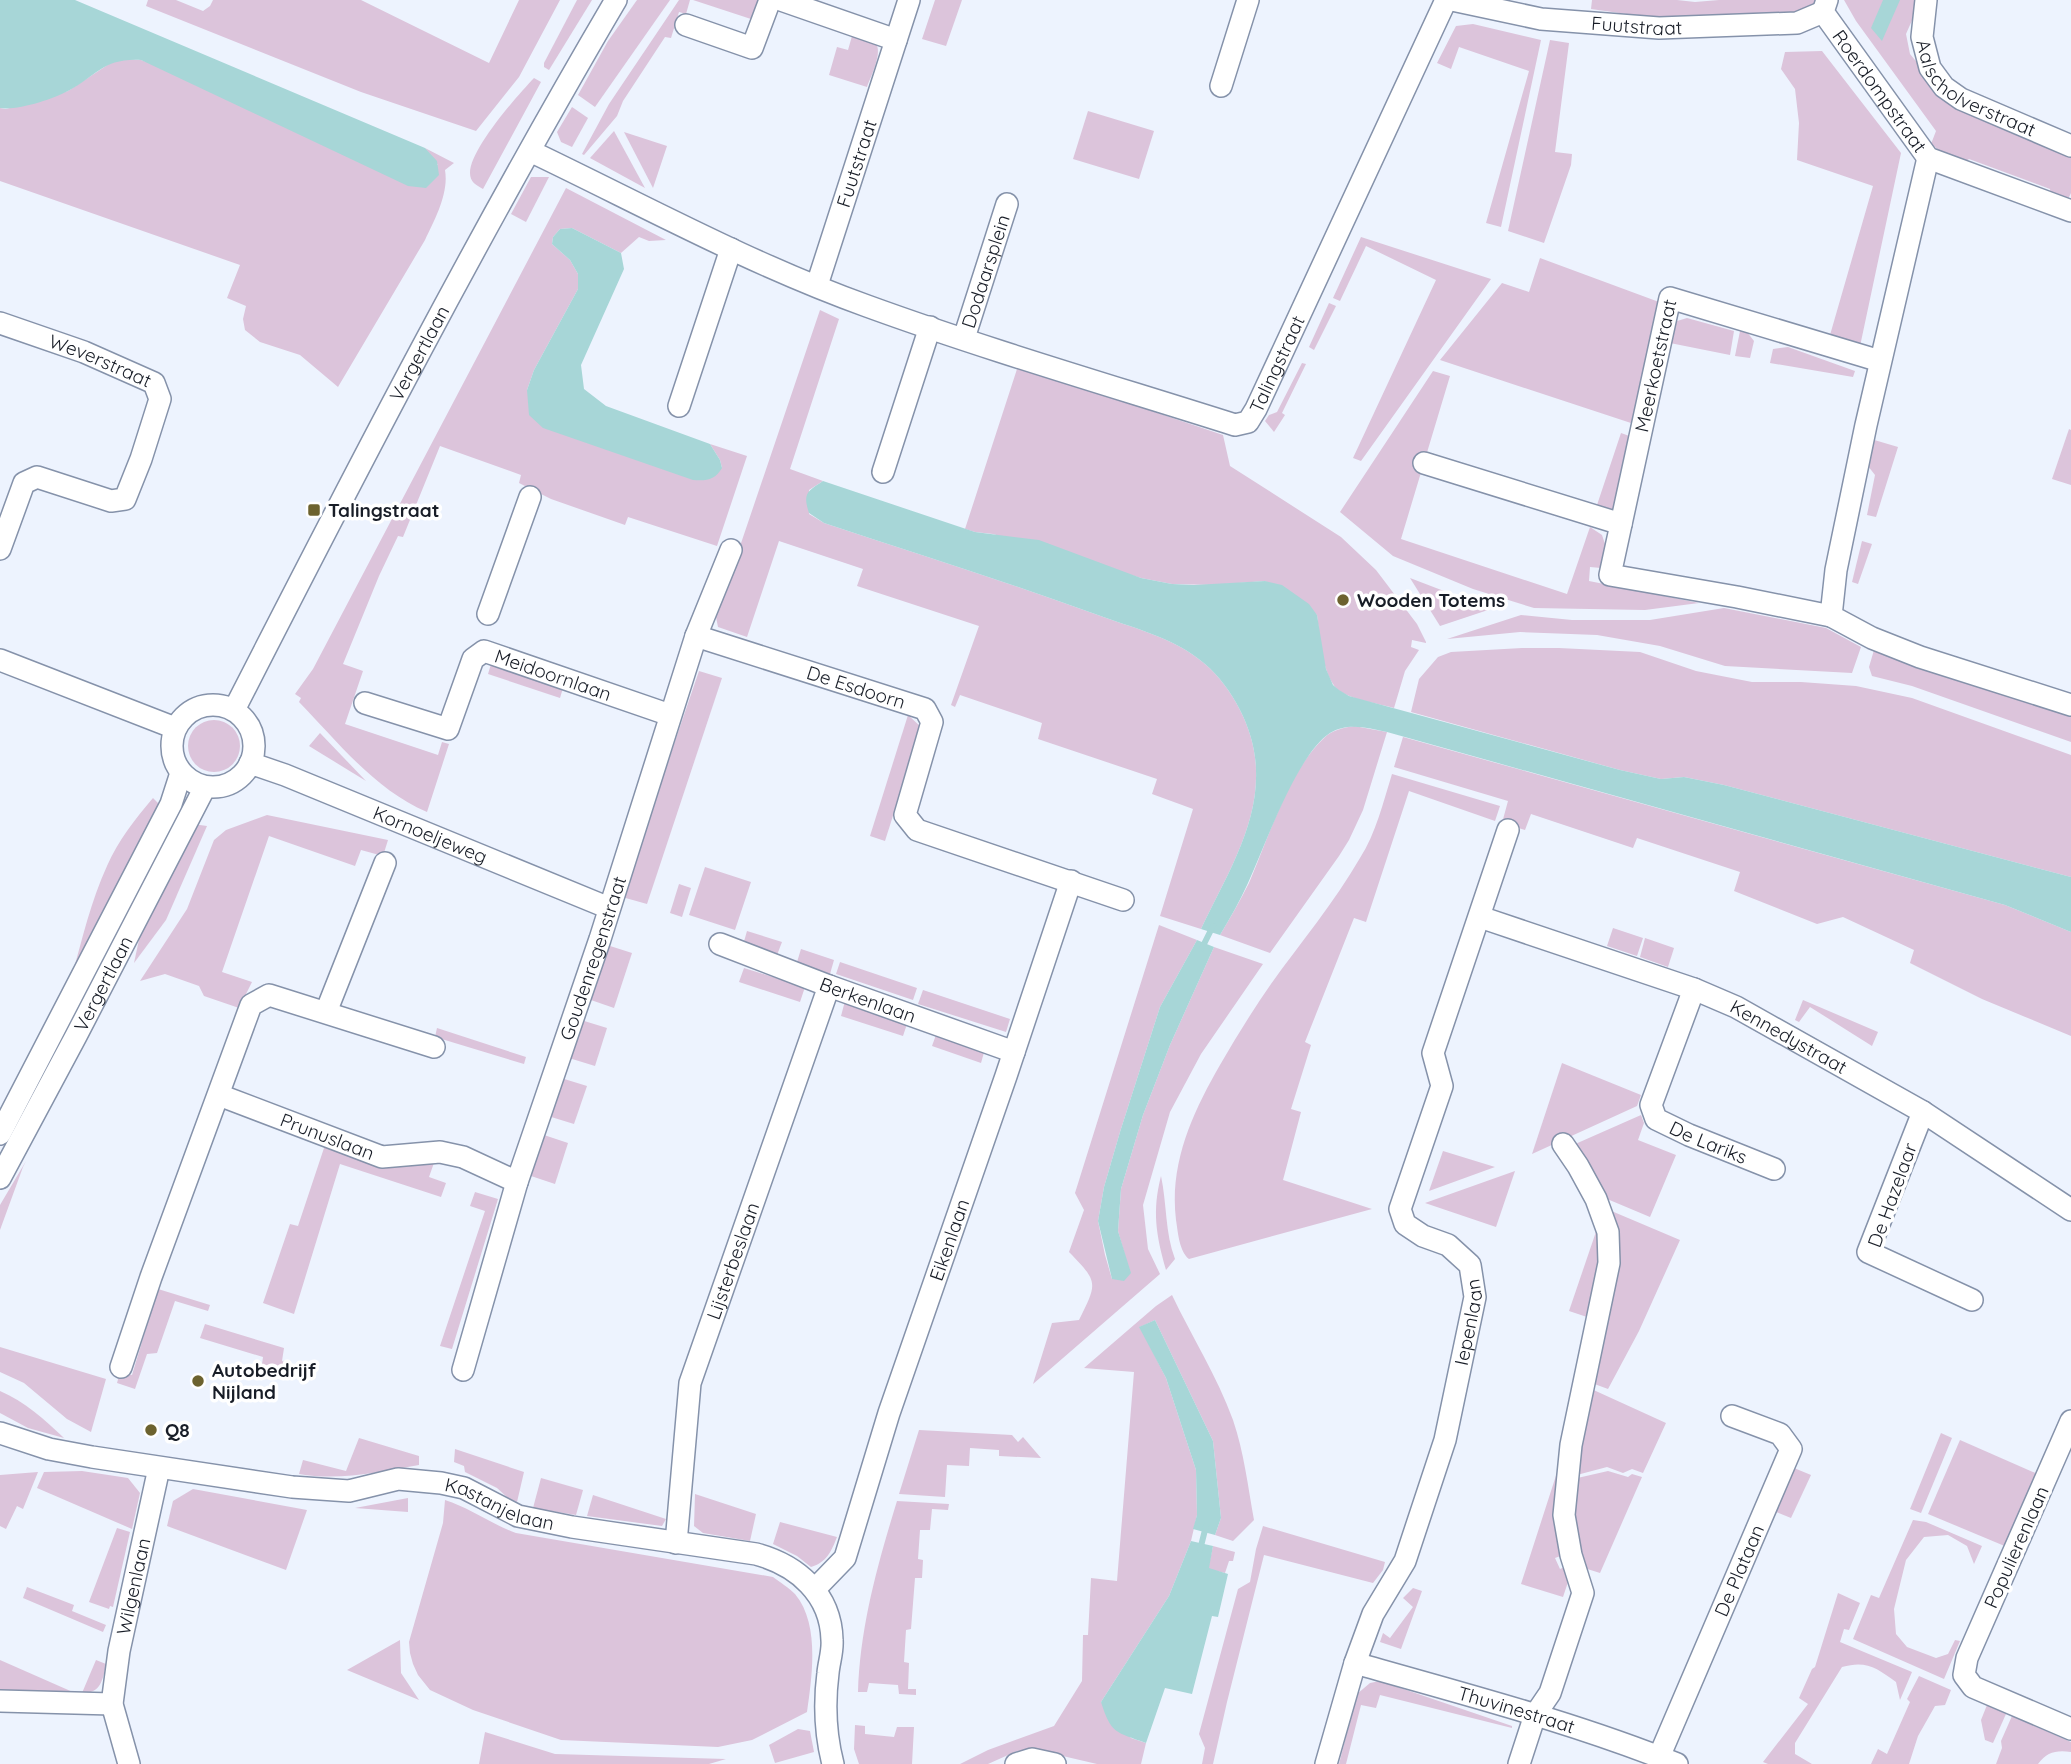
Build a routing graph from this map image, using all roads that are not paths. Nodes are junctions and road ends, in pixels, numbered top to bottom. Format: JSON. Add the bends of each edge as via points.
{"nodes":[{"id":1,"x":616,"y":0,"type":"edge"},
{"id":2,"x":770,"y":0,"type":"edge"},
{"id":3,"x":781,"y":0,"type":"edge"},
{"id":4,"x":909,"y":0,"type":"edge"},
{"id":5,"x":1248,"y":0,"type":"edge"},
{"id":6,"x":1446,"y":0,"type":"edge"},
{"id":7,"x":1452,"y":0,"type":"edge"},
{"id":8,"x":1926,"y":0,"type":"edge"},
{"id":9,"x":1825,"y":6,"type":"edge"},
{"id":10,"x":1543,"y":10,"type":"edge"},
{"id":11,"x":686,"y":25,"type":"dead end"},
{"id":12,"x":896,"y":40,"type":"junction"},
{"id":13,"x":1221,"y":86,"type":"dead end"},
{"id":14,"x":2071,"y":146,"type":"edge"},
{"id":15,"x":530,"y":151,"type":"junction"},
{"id":16,"x":1928,"y":158,"type":"junction"},
{"id":17,"x":1007,"y":204,"type":"dead end"},
{"id":18,"x":2071,"y":211,"type":"edge"},
{"id":19,"x":731,"y":249,"type":"junction"},
{"id":20,"x":817,"y":285,"type":"junction"},
{"id":21,"x":0,"y":323,"type":"edge"},
{"id":22,"x":930,"y":327,"type":"junction"},
{"id":23,"x":964,"y":338,"type":"junction"},
{"id":24,"x":1880,"y":361,"type":"junction"},
{"id":25,"x":679,"y":406,"type":"dead end"},
{"id":26,"x":1424,"y":463,"type":"dead end"},
{"id":27,"x":883,"y":472,"type":"dead end"},
{"id":28,"x":530,"y":496,"type":"dead end"},
{"id":29,"x":1621,"y":524,"type":"junction"},
{"id":30,"x":0,"y":549,"type":"edge"},
{"id":31,"x":731,"y":550,"type":"dead end"},
{"id":32,"x":488,"y":614,"type":"dead end"},
{"id":33,"x":1831,"y":616,"type":"junction"},
{"id":34,"x":696,"y":636,"type":"junction"},
{"id":35,"x":0,"y":660,"type":"edge"},
{"id":36,"x":365,"y":703,"type":"dead end"},
{"id":37,"x":2071,"y":705,"type":"edge"},
{"id":38,"x":234,"y":710,"type":"junction"},
{"id":39,"x":670,"y":715,"type":"junction"},
{"id":40,"x":175,"y":728,"type":"junction"},
{"id":41,"x":250,"y":763,"type":"junction"},
{"id":42,"x":181,"y":773,"type":"junction"},
{"id":43,"x":205,"y":787,"type":"junction"},
{"id":44,"x":1508,"y":830,"type":"dead end"},
{"id":45,"x":385,"y":863,"type":"dead end"},
{"id":46,"x":1070,"y":881,"type":"junction"},
{"id":47,"x":1123,"y":900,"type":"dead end"},
{"id":48,"x":609,"y":908,"type":"junction"},
{"id":49,"x":1480,"y":917,"type":"junction"},
{"id":50,"x":720,"y":944,"type":"dead end"},
{"id":51,"x":829,"y":986,"type":"junction"},
{"id":52,"x":1695,"y":989,"type":"junction"},
{"id":53,"x":326,"y":1012,"type":"junction"},
{"id":54,"x":434,"y":1047,"type":"dead end"},
{"id":55,"x":1014,"y":1052,"type":"junction"},
{"id":56,"x":219,"y":1095,"type":"junction"},
{"id":57,"x":1923,"y":1112,"type":"junction"},
{"id":58,"x":0,"y":1134,"type":"edge"},
{"id":59,"x":1563,"y":1144,"type":"dead end"},
{"id":60,"x":1774,"y":1170,"type":"dead end"},
{"id":61,"x":0,"y":1178,"type":"edge"},
{"id":62,"x":517,"y":1182,"type":"junction"},
{"id":63,"x":2071,"y":1210,"type":"edge"},
{"id":64,"x":1972,"y":1300,"type":"dead end"},
{"id":65,"x":121,"y":1367,"type":"dead end"},
{"id":66,"x":463,"y":1370,"type":"dead end"},
{"id":67,"x":1732,"y":1416,"type":"dead end"},
{"id":68,"x":2071,"y":1421,"type":"edge"},
{"id":69,"x":0,"y":1433,"type":"edge"},
{"id":70,"x":159,"y":1468,"type":"junction"},
{"id":71,"x":676,"y":1543,"type":"junction"},
{"id":72,"x":815,"y":1589,"type":"junction"},
{"id":73,"x":1355,"y":1663,"type":"junction"},
{"id":74,"x":0,"y":1701,"type":"edge"},
{"id":75,"x":113,"y":1704,"type":"junction"},
{"id":76,"x":1535,"y":1715,"type":"junction"},
{"id":77,"x":2071,"y":1729,"type":"edge"},
{"id":78,"x":1668,"y":1760,"type":"edge"},
{"id":79,"x":129,"y":1764,"type":"edge"},
{"id":80,"x":833,"y":1764,"type":"edge"},
{"id":81,"x":1016,"y":1764,"type":"edge"},
{"id":82,"x":1055,"y":1764,"type":"edge"},
{"id":83,"x":1326,"y":1764,"type":"edge"},
{"id":84,"x":1519,"y":1764,"type":"edge"}],
"edges":[{"from":1,"to":15,"type":"street","name":"Vergertlaan"},
{"from":2,"to":11,"type":"street","via":[[752,48]]},
{"from":3,"to":12,"type":"street"},
{"from":4,"to":12,"type":"street","name":"Fuutstraat"},
{"from":5,"to":13,"type":"street"},
{"from":6,"to":23,"type":"street","name":"Talingstraat","via":[[1248,422],[1235,425]]},
{"from":7,"to":10,"type":"street","name":"Fuutstraat"},
{"from":8,"to":14,"type":"street","name":"Aalscholverstraat","via":[[1922,37],[1930,68],[1944,87],[1961,99]]},
{"from":9,"to":10,"type":"street","name":"Fuutstraat","via":[[1797,23],[1659,28]]},
{"from":9,"to":16,"type":"street","name":"Roerdompstraat"},
{"from":12,"to":20,"type":"street","name":"Fuutstraat"},
{"from":15,"to":19,"type":"street","name":"Talingstraat"},
{"from":15,"to":38,"type":"street","name":"Vergertlaan"},
{"from":16,"to":18,"type":"street","name":"Roerdompstraat"},
{"from":16,"to":24,"type":"street"},
{"from":17,"to":23,"type":"street","name":"Dodaarsplein"},
{"from":19,"to":20,"type":"street","name":"Talingstraat"},
{"from":19,"to":25,"type":"street"},
{"from":20,"to":22,"type":"street","name":"Talingstraat"},
{"from":21,"to":30,"type":"street","name":"Weverstraat","via":[[154,383],[160,399],[125,499],[111,501],[37,477],[24,483]]},
{"from":22,"to":23,"type":"street","name":"Talingstraat"},
{"from":22,"to":27,"type":"street"},
{"from":24,"to":29,"type":"street","name":"Meerkoetstraat","via":[[1670,298]]},
{"from":24,"to":33,"type":"street","via":[[1836,570]]},
{"from":26,"to":29,"type":"street"},
{"from":28,"to":32,"type":"street"},
{"from":29,"to":33,"type":"street","name":"Meerkoetstraat","via":[[1610,575]]},
{"from":31,"to":34,"type":"street","name":"Goudenregenstraat"},
{"from":33,"to":37,"type":"street","name":"Meerkoetstraat","via":[[1920,657]]},
{"from":34,"to":39,"type":"street","name":"Goudenregenstraat"},
{"from":34,"to":46,"type":"street","name":"De Esdoorn","via":[[925,709],[932,722],[905,815],[916,830]]},
{"from":35,"to":40,"type":"street"},
{"from":36,"to":39,"type":"street","name":"Meidoornlaan","via":[[448,729],[473,659],[484,652]]},
{"from":38,"to":40,"type":"street","via":[[211,705],[194,709]]},
{"from":38,"to":41,"type":"street","via":[[251,731],[254,748]]},
{"from":39,"to":48,"type":"street","name":"Goudenregenstraat"},
{"from":40,"to":42,"type":"street","via":[[171,746]]},
{"from":41,"to":43,"type":"street","via":[[232,783]]},
{"from":41,"to":48,"type":"street","name":"Kornoeljeweg"},
{"from":42,"to":43,"type":"street"},
{"from":42,"to":58,"type":"street","name":"Vergertlaan","via":[[171,804]]},
{"from":43,"to":61,"type":"street","name":"Vergertlaan"},
{"from":44,"to":49,"type":"street","name":"Iepenlaan"},
{"from":45,"to":53,"type":"street"},
{"from":46,"to":47,"type":"street","name":"De Esdoorn"},
{"from":46,"to":55,"type":"street","name":"Eikenlaan"},
{"from":48,"to":62,"type":"street","name":"Goudenregenstraat"},
{"from":49,"to":52,"type":"street","name":"Kennedystraat"},
{"from":49,"to":73,"type":"street","name":"Iepenlaan","via":[[1433,1053],[1442,1086],[1400,1209],[1405,1224],[1448,1245],[1470,1265],[1475,1297],[1445,1440],[1405,1562],[1373,1614]]},
{"from":50,"to":51,"type":"street","name":"Berkenlaan"},
{"from":51,"to":55,"type":"street","name":"Berkenlaan"},
{"from":51,"to":71,"type":"street","name":"Lijsterbeslaan","via":[[690,1383]]},
{"from":52,"to":57,"type":"street","name":"Kennedystraat","via":[[1736,1007]]},
{"from":52,"to":60,"type":"street","name":"De Lariks","via":[[1651,1105],[1656,1119]]},
{"from":53,"to":54,"type":"street"},
{"from":53,"to":56,"type":"street","via":[[269,995],[251,1005]]},
{"from":55,"to":72,"type":"street","name":"Eikenlaan","via":[[889,1413],[845,1558]]},
{"from":56,"to":62,"type":"street","name":"Prunuslaan","via":[[382,1157],[440,1152],[463,1157]]},
{"from":56,"to":65,"type":"street"},
{"from":57,"to":63,"type":"street","name":"Kennedystraat"},
{"from":57,"to":64,"type":"street","name":"De Hazelaar","via":[[1868,1252]]},
{"from":59,"to":76,"type":"street","via":[[1596,1199],[1608,1232],[1609,1263],[1572,1445],[1564,1515],[1583,1593],[1550,1693]]},
{"from":62,"to":66,"type":"street","name":"Goudenregenstraat"},
{"from":67,"to":78,"type":"street","name":"De Plataan","via":[[1780,1434],[1791,1449]]},
{"from":68,"to":77,"type":"street","name":"Populierenlaan","via":[[1967,1658],[1964,1675],[1973,1687]]},
{"from":69,"to":70,"type":"street","name":"Kastanjelaan","via":[[49,1449]]},
{"from":70,"to":71,"type":"street","name":"Kastanjelaan","via":[[349,1491],[398,1479],[440,1483],[464,1489],[518,1516]]},
{"from":70,"to":75,"type":"street","name":"Wilgenlaan","via":[[119,1651]]},
{"from":71,"to":72,"type":"street","name":"Kastanjelaan","via":[[775,1559]]},
{"from":72,"to":80,"type":"street","name":"Kastanjelaan","via":[[832,1640],[825,1720]]},
{"from":73,"to":76,"type":"street","name":"Thuvinestraat"},
{"from":73,"to":83,"type":"street","name":"Iepenlaan"},
{"from":74,"to":75,"type":"street"},
{"from":75,"to":79,"type":"street","name":"Wilgenlaan"},
{"from":76,"to":78,"type":"street","name":"Thuvinestraat"},
{"from":76,"to":84,"type":"street"},
{"from":81,"to":82,"type":"street","via":[[1032,1759]]}]}
